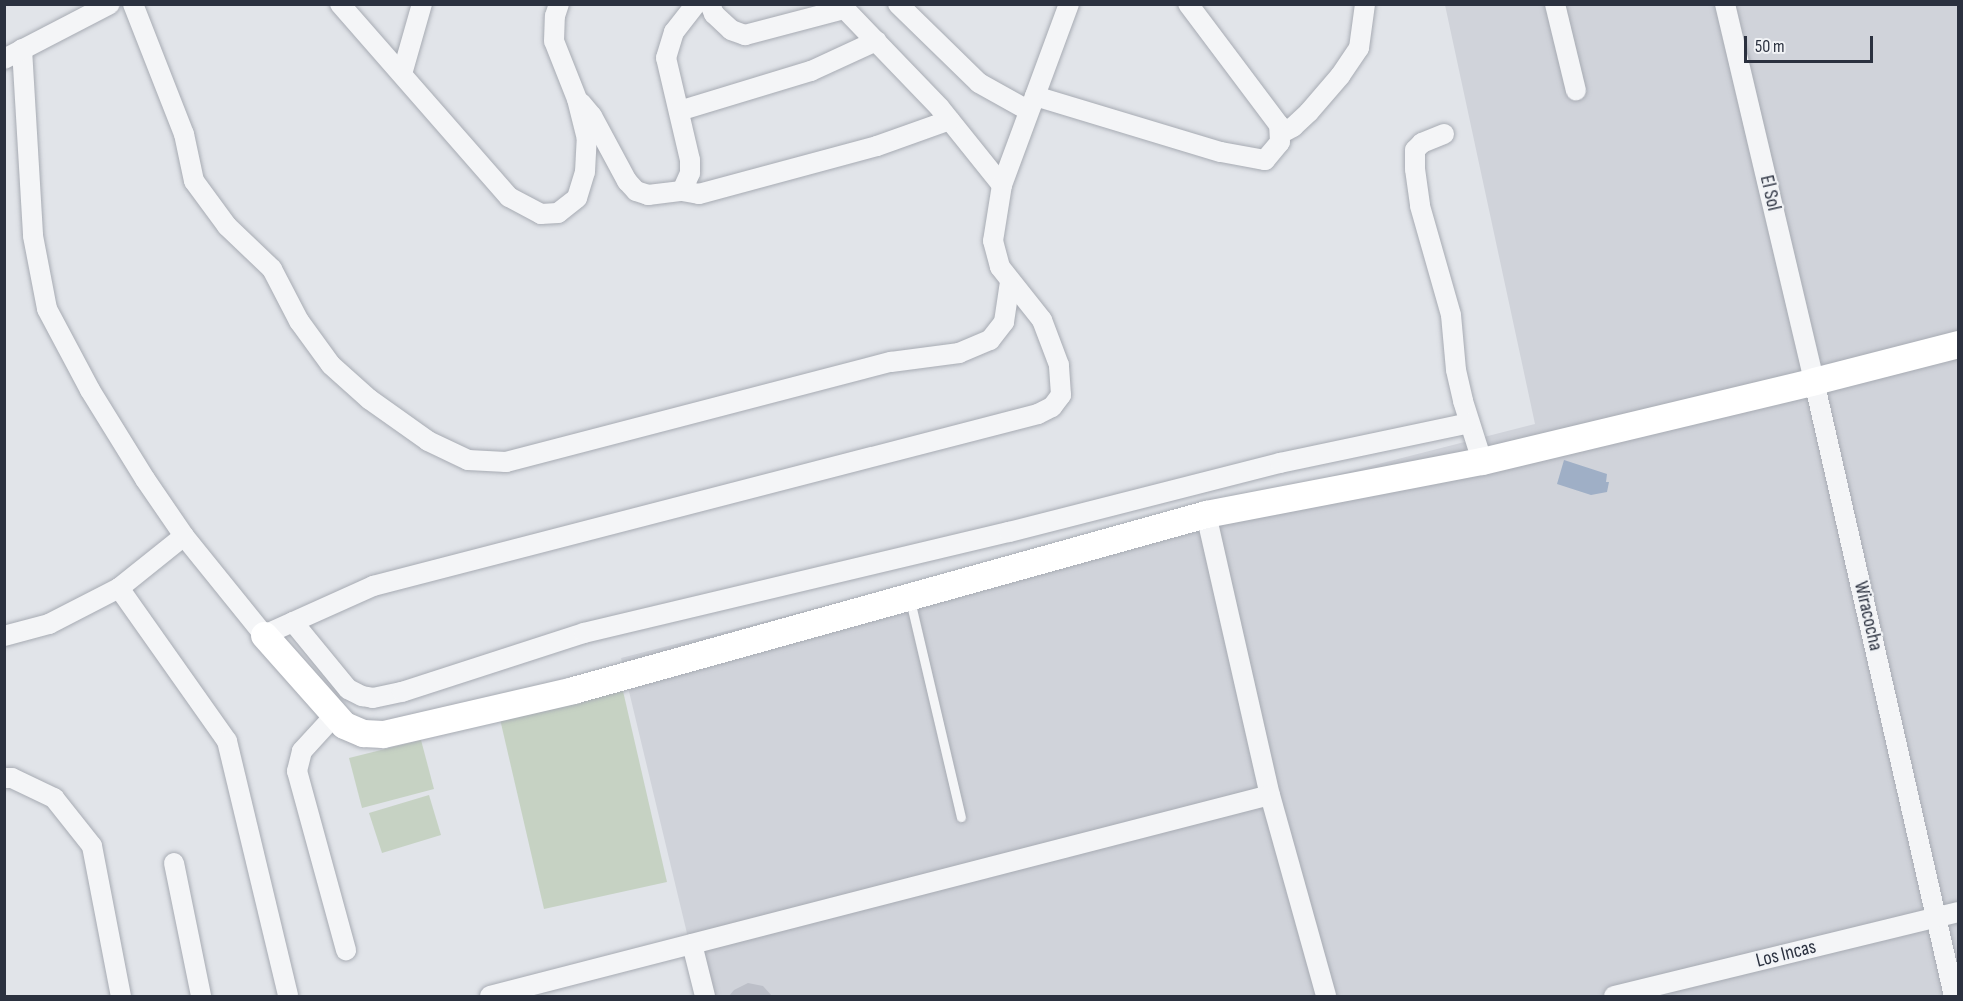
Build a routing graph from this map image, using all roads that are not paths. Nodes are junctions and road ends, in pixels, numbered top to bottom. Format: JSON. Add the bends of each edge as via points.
{"nodes":[{"id":1,"x":110,"y":4,"type":"edge"},
{"id":2,"x":133,"y":4,"type":"edge"},
{"id":3,"x":340,"y":4,"type":"edge"},
{"id":4,"x":422,"y":4,"type":"edge"},
{"id":5,"x":559,"y":4,"type":"edge"},
{"id":6,"x":696,"y":4,"type":"edge"},
{"id":7,"x":710,"y":4,"type":"edge"},
{"id":8,"x":898,"y":4,"type":"edge"},
{"id":9,"x":1069,"y":4,"type":"edge"},
{"id":10,"x":1188,"y":4,"type":"edge"},
{"id":11,"x":1365,"y":4,"type":"edge"},
{"id":12,"x":1555,"y":4,"type":"edge"},
{"id":13,"x":1725,"y":4,"type":"edge"},
{"id":14,"x":842,"y":7,"type":"edge"},
{"id":15,"x":876,"y":42,"type":"junction"},
{"id":16,"x":22,"y":50,"type":"junction"},
{"id":17,"x":4,"y":59,"type":"edge"},
{"id":18,"x":402,"y":74,"type":"junction"},
{"id":19,"x":1576,"y":90,"type":"dead end"},
{"id":20,"x":578,"y":99,"type":"junction"},
{"id":21,"x":1032,"y":104,"type":"junction"},
{"id":22,"x":679,"y":111,"type":"junction"},
{"id":23,"x":950,"y":120,"type":"junction"},
{"id":24,"x":1280,"y":134,"type":"junction"},
{"id":25,"x":1444,"y":134,"type":"dead end"},
{"id":26,"x":1002,"y":185,"type":"junction"},
{"id":27,"x":682,"y":191,"type":"junction"},
{"id":28,"x":1010,"y":282,"type":"junction"},
{"id":29,"x":1959,"y":344,"type":"edge"},
{"id":30,"x":1814,"y":381,"type":"junction"},
{"id":31,"x":1469,"y":423,"type":"junction"},
{"id":32,"x":1482,"y":461,"type":"junction"},
{"id":33,"x":1206,"y":514,"type":"junction"},
{"id":34,"x":184,"y":536,"type":"junction"},
{"id":35,"x":119,"y":588,"type":"junction"},
{"id":36,"x":909,"y":597,"type":"junction"},
{"id":37,"x":293,"y":622,"type":"junction"},
{"id":38,"x":264,"y":635,"type":"junction"},
{"id":39,"x":4,"y":636,"type":"edge"},
{"id":40,"x":335,"y":715,"type":"junction"},
{"id":41,"x":4,"y":778,"type":"edge"},
{"id":42,"x":1270,"y":795,"type":"junction"},
{"id":43,"x":961,"y":817,"type":"dead end"},
{"id":44,"x":174,"y":863,"type":"dead end"},
{"id":45,"x":1959,"y":912,"type":"edge"},
{"id":46,"x":1935,"y":917,"type":"junction"},
{"id":47,"x":692,"y":944,"type":"junction"},
{"id":48,"x":345,"y":950,"type":"dead end"},
{"id":49,"x":121,"y":996,"type":"edge"},
{"id":50,"x":201,"y":996,"type":"edge"},
{"id":51,"x":288,"y":996,"type":"edge"},
{"id":52,"x":490,"y":996,"type":"edge"},
{"id":53,"x":705,"y":996,"type":"edge"},
{"id":54,"x":1326,"y":996,"type":"edge"},
{"id":55,"x":1614,"y":996,"type":"edge"},
{"id":56,"x":1954,"y":996,"type":"edge"}],
"edges":[{"from":1,"to":16,"type":"street"},
{"from":2,"to":28,"type":"street","via":[[184,134],[195,181],[227,226],[272,269],[299,321],[331,365],[369,399],[428,441],[468,460],[506,462],[891,362],[959,353],[990,340],[1004,322]]},
{"from":3,"to":18,"type":"street"},
{"from":4,"to":18,"type":"street"},
{"from":5,"to":20,"type":"street","via":[[554,41]]},
{"from":6,"to":22,"type":"street","via":[[675,32],[666,57]]},
{"from":7,"to":14,"type":"street","via":[[730,30],[745,34]]},
{"from":8,"to":21,"type":"street","via":[[980,83]]},
{"from":9,"to":21,"type":"street"},
{"from":10,"to":24,"type":"street","via":[[1279,125]]},
{"from":11,"to":24,"type":"street","via":[[1359,48],[1309,112]]},
{"from":12,"to":19,"type":"street"},
{"from":13,"to":30,"type":"street","name":"El Sol"},
{"from":14,"to":15,"type":"street"},
{"from":15,"to":22,"type":"street","via":[[811,71]]},
{"from":15,"to":23,"type":"street"},
{"from":16,"to":17,"type":"street"},
{"from":16,"to":34,"type":"street","via":[[33,236],[47,309],[90,390]]},
{"from":18,"to":20,"type":"street","via":[[509,196],[541,214],[558,213],[577,198],[585,172],[587,139]]},
{"from":20,"to":27,"type":"street","via":[[636,191],[658,195]]},
{"from":21,"to":24,"type":"street","via":[[1265,160],[1280,142]]},
{"from":21,"to":26,"type":"street"},
{"from":22,"to":27,"type":"street","via":[[690,173]]},
{"from":23,"to":26,"type":"street"},
{"from":23,"to":27,"type":"street","via":[[877,146],[699,194]]},
{"from":25,"to":31,"type":"street","via":[[1415,150],[1415,169],[1420,206],[1451,315],[1456,370]]},
{"from":26,"to":28,"type":"street","via":[[993,241],[1000,267]]},
{"from":28,"to":37,"type":"street","via":[[1042,320],[1059,365],[1061,395],[1052,407],[1038,414],[373,586]]},
{"from":29,"to":30,"type":"street"},
{"from":30,"to":32,"type":"street"},
{"from":30,"to":46,"type":"street","name":"Wiracocha"},
{"from":31,"to":32,"type":"street"},
{"from":31,"to":37,"type":"street","via":[[1281,463],[585,633],[373,698],[348,689]]},
{"from":32,"to":33,"type":"street"},
{"from":33,"to":36,"type":"street"},
{"from":33,"to":42,"type":"street"},
{"from":34,"to":35,"type":"street"},
{"from":34,"to":38,"type":"street"},
{"from":35,"to":39,"type":"street","via":[[49,624]]},
{"from":35,"to":51,"type":"street","via":[[227,741]]},
{"from":36,"to":40,"type":"street","via":[[573,690],[383,734],[363,733],[344,725]]},
{"from":36,"to":43,"type":"lane"},
{"from":37,"to":38,"type":"street"},
{"from":38,"to":40,"type":"street"},
{"from":40,"to":48,"type":"street","via":[[302,751],[297,771]]},
{"from":41,"to":49,"type":"street","via":[[54,798],[92,846]]},
{"from":42,"to":47,"type":"street"},
{"from":42,"to":54,"type":"street"},
{"from":44,"to":50,"type":"street"},
{"from":45,"to":46,"type":"street","name":"Los Incas"},
{"from":46,"to":55,"type":"street","name":"Los Incas"},
{"from":46,"to":56,"type":"street","name":"Wiracocha"},
{"from":47,"to":52,"type":"street"},
{"from":47,"to":53,"type":"street"}]}
